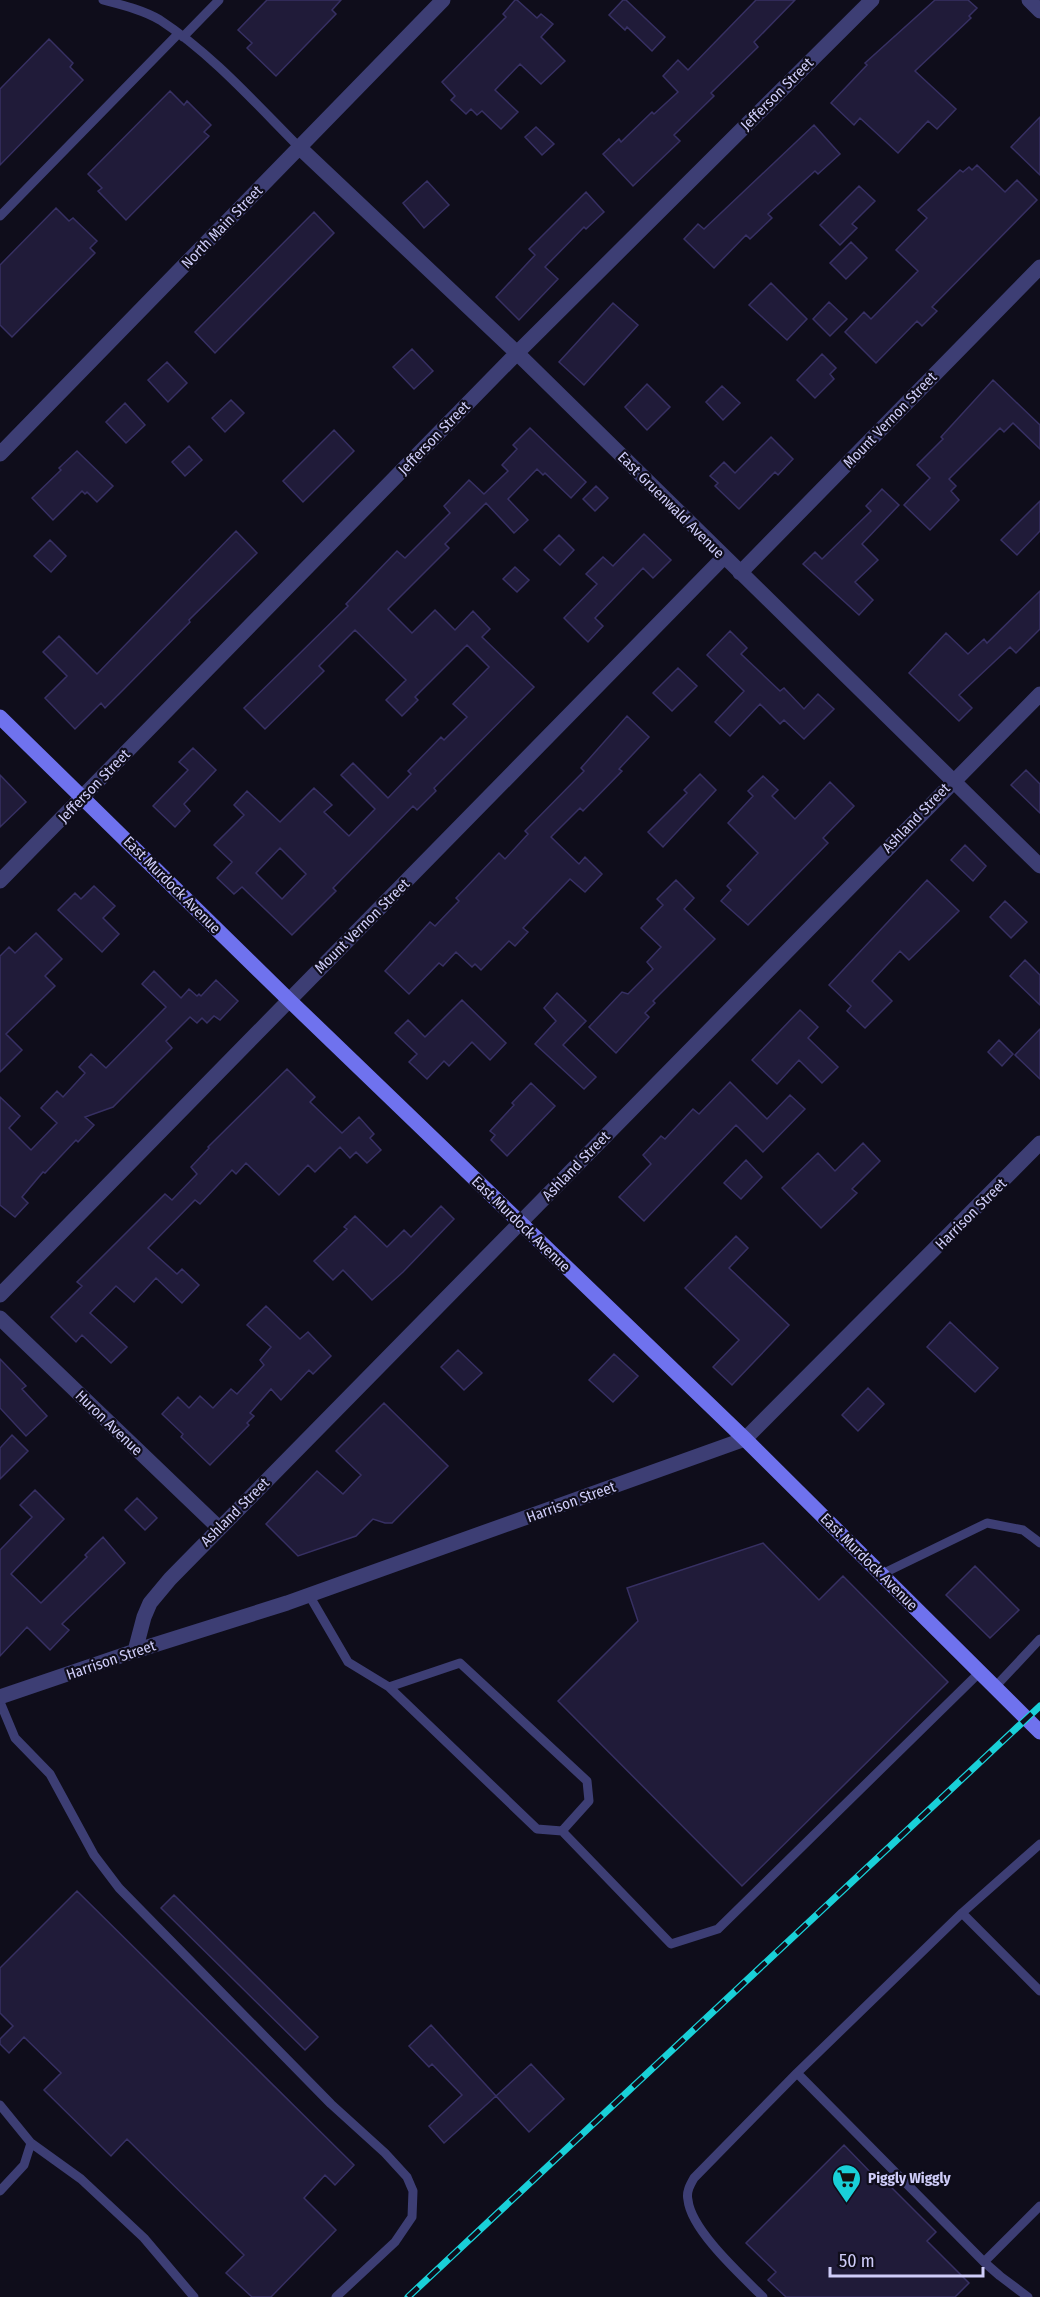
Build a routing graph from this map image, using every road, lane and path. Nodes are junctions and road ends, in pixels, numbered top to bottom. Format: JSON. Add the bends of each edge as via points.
{"nodes":[{"id":1,"x":103,"y":0,"type":"edge"},
{"id":2,"x":219,"y":0,"type":"edge"},
{"id":3,"x":443,"y":0,"type":"edge"},
{"id":4,"x":872,"y":0,"type":"edge"},
{"id":5,"x":1029,"y":0,"type":"edge"},
{"id":6,"x":1040,"y":11,"type":"edge"},
{"id":7,"x":181,"y":36,"type":"junction"},
{"id":8,"x":300,"y":148,"type":"junction"},
{"id":9,"x":0,"y":216,"type":"edge"},
{"id":10,"x":1040,"y":267,"type":"edge"},
{"id":11,"x":517,"y":353,"type":"junction"},
{"id":12,"x":0,"y":453,"type":"edge"},
{"id":13,"x":724,"y":557,"type":"junction"},
{"id":14,"x":740,"y":573,"type":"junction"},
{"id":15,"x":1040,"y":694,"type":"edge"},
{"id":16,"x":0,"y":717,"type":"edge"},
{"id":17,"x":953,"y":781,"type":"junction"},
{"id":18,"x":83,"y":797,"type":"junction"},
{"id":19,"x":1040,"y":866,"type":"edge"},
{"id":20,"x":0,"y":881,"type":"edge"},
{"id":21,"x":289,"y":1000,"type":"junction"},
{"id":22,"x":1040,"y":1143,"type":"edge"},
{"id":23,"x":520,"y":1223,"type":"junction"},
{"id":24,"x":0,"y":1295,"type":"edge"},
{"id":25,"x":0,"y":1318,"type":"edge"},
{"id":26,"x":745,"y":1439,"type":"junction"},
{"id":27,"x":219,"y":1528,"type":"junction"},
{"id":28,"x":1040,"y":1543,"type":"edge"},
{"id":29,"x":882,"y":1574,"type":"junction"},
{"id":30,"x":309,"y":1595,"type":"junction"},
{"id":31,"x":1040,"y":1639,"type":"edge"},
{"id":32,"x":135,"y":1651,"type":"junction"},
{"id":33,"x":980,"y":1672,"type":"junction"},
{"id":34,"x":389,"y":1687,"type":"junction"},
{"id":35,"x":995,"y":1687,"type":"junction"},
{"id":36,"x":0,"y":1698,"type":"edge"},
{"id":37,"x":0,"y":1702,"type":"edge"},
{"id":38,"x":1040,"y":1732,"type":"edge"},
{"id":39,"x":562,"y":1831,"type":"junction"},
{"id":40,"x":1040,"y":1844,"type":"edge"},
{"id":41,"x":962,"y":1913,"type":"junction"},
{"id":42,"x":1040,"y":1991,"type":"edge"},
{"id":43,"x":797,"y":2073,"type":"junction"},
{"id":44,"x":0,"y":2105,"type":"edge"},
{"id":45,"x":31,"y":2143,"type":"junction"},
{"id":46,"x":0,"y":2191,"type":"edge"},
{"id":47,"x":1040,"y":2206,"type":"edge"},
{"id":48,"x":984,"y":2262,"type":"junction"},
{"id":49,"x":194,"y":2297,"type":"edge"},
{"id":50,"x":336,"y":2297,"type":"edge"},
{"id":51,"x":762,"y":2297,"type":"edge"},
{"id":52,"x":1028,"y":2297,"type":"edge"}],
"edges":[{"from":1,"to":7,"type":"lane","via":[[159,19]]},
{"from":2,"to":7,"type":"lane"},
{"from":3,"to":8,"type":"street","name":"North Main Street"},
{"from":4,"to":11,"type":"street","name":"Jefferson Street"},
{"from":5,"to":6,"type":"street"},
{"from":7,"to":8,"type":"lane"},
{"from":7,"to":9,"type":"lane"},
{"from":8,"to":11,"type":"street","name":"East Gruenwald Avenue"},
{"from":8,"to":12,"type":"street","name":"North Main Street"},
{"from":10,"to":14,"type":"street","name":"Mount Vernon Street"},
{"from":11,"to":13,"type":"street","name":"East Gruenwald Avenue"},
{"from":11,"to":18,"type":"street","name":"Jefferson Street"},
{"from":13,"to":14,"type":"street","name":"East Gruenwald Avenue"},
{"from":13,"to":21,"type":"street","name":"Mount Vernon Street"},
{"from":14,"to":17,"type":"street","name":"East Gruenwald Avenue"},
{"from":15,"to":17,"type":"street","name":"Ashland Street"},
{"from":16,"to":18,"type":"main road","name":"East Murdock Avenue"},
{"from":17,"to":19,"type":"street","name":"East Gruenwald Avenue"},
{"from":17,"to":23,"type":"street","name":"Ashland Street"},
{"from":18,"to":20,"type":"street","name":"Jefferson Street"},
{"from":18,"to":21,"type":"main road","name":"East Murdock Avenue"},
{"from":21,"to":23,"type":"main road","name":"East Murdock Avenue"},
{"from":21,"to":24,"type":"street","name":"Mount Vernon Street"},
{"from":22,"to":26,"type":"street","name":"Harrison Street"},
{"from":23,"to":26,"type":"main road","name":"East Murdock Avenue"},
{"from":23,"to":27,"type":"street","name":"Ashland Street"},
{"from":25,"to":27,"type":"street","name":"Huron Avenue"},
{"from":26,"to":29,"type":"main road","name":"East Murdock Avenue"},
{"from":26,"to":30,"type":"street","name":"Harrison Street"},
{"from":27,"to":32,"type":"street","name":"Ashland Street","via":[[150,1603]]},
{"from":28,"to":29,"type":"lane","via":[[1023,1530],[987,1523]]},
{"from":29,"to":33,"type":"main road","name":"East Murdock Avenue"},
{"from":30,"to":32,"type":"street","name":"Harrison Street"},
{"from":30,"to":34,"type":"lane","via":[[348,1662]]},
{"from":31,"to":35,"type":"lane"},
{"from":32,"to":36,"type":"street","name":"Harrison Street"},
{"from":33,"to":35,"type":"main road","name":"East Murdock Avenue"},
{"from":33,"to":39,"type":"lane","via":[[718,1929],[671,1944]]},
{"from":34,"to":39,"type":"lane","via":[[537,1829]]},
{"from":34,"to":39,"type":"lane","via":[[460,1663],[587,1781],[590,1801]]},
{"from":35,"to":38,"type":"main road","name":"East Murdock Avenue"},
{"from":37,"to":50,"type":"lane","via":[[15,1738],[50,1774],[94,1855],[119,1888],[407,2177],[413,2191],[411,2217],[395,2242]]},
{"from":40,"to":41,"type":"lane"},
{"from":41,"to":42,"type":"lane"},
{"from":41,"to":43,"type":"lane"},
{"from":43,"to":48,"type":"lane"},
{"from":43,"to":51,"type":"lane","via":[[706,2164],[688,2189],[687,2201],[695,2223]]},
{"from":44,"to":45,"type":"lane"},
{"from":45,"to":46,"type":"lane","via":[[24,2165]]},
{"from":45,"to":49,"type":"lane","via":[[81,2179],[144,2238]]},
{"from":47,"to":48,"type":"lane"},
{"from":48,"to":52,"type":"lane"}]}
